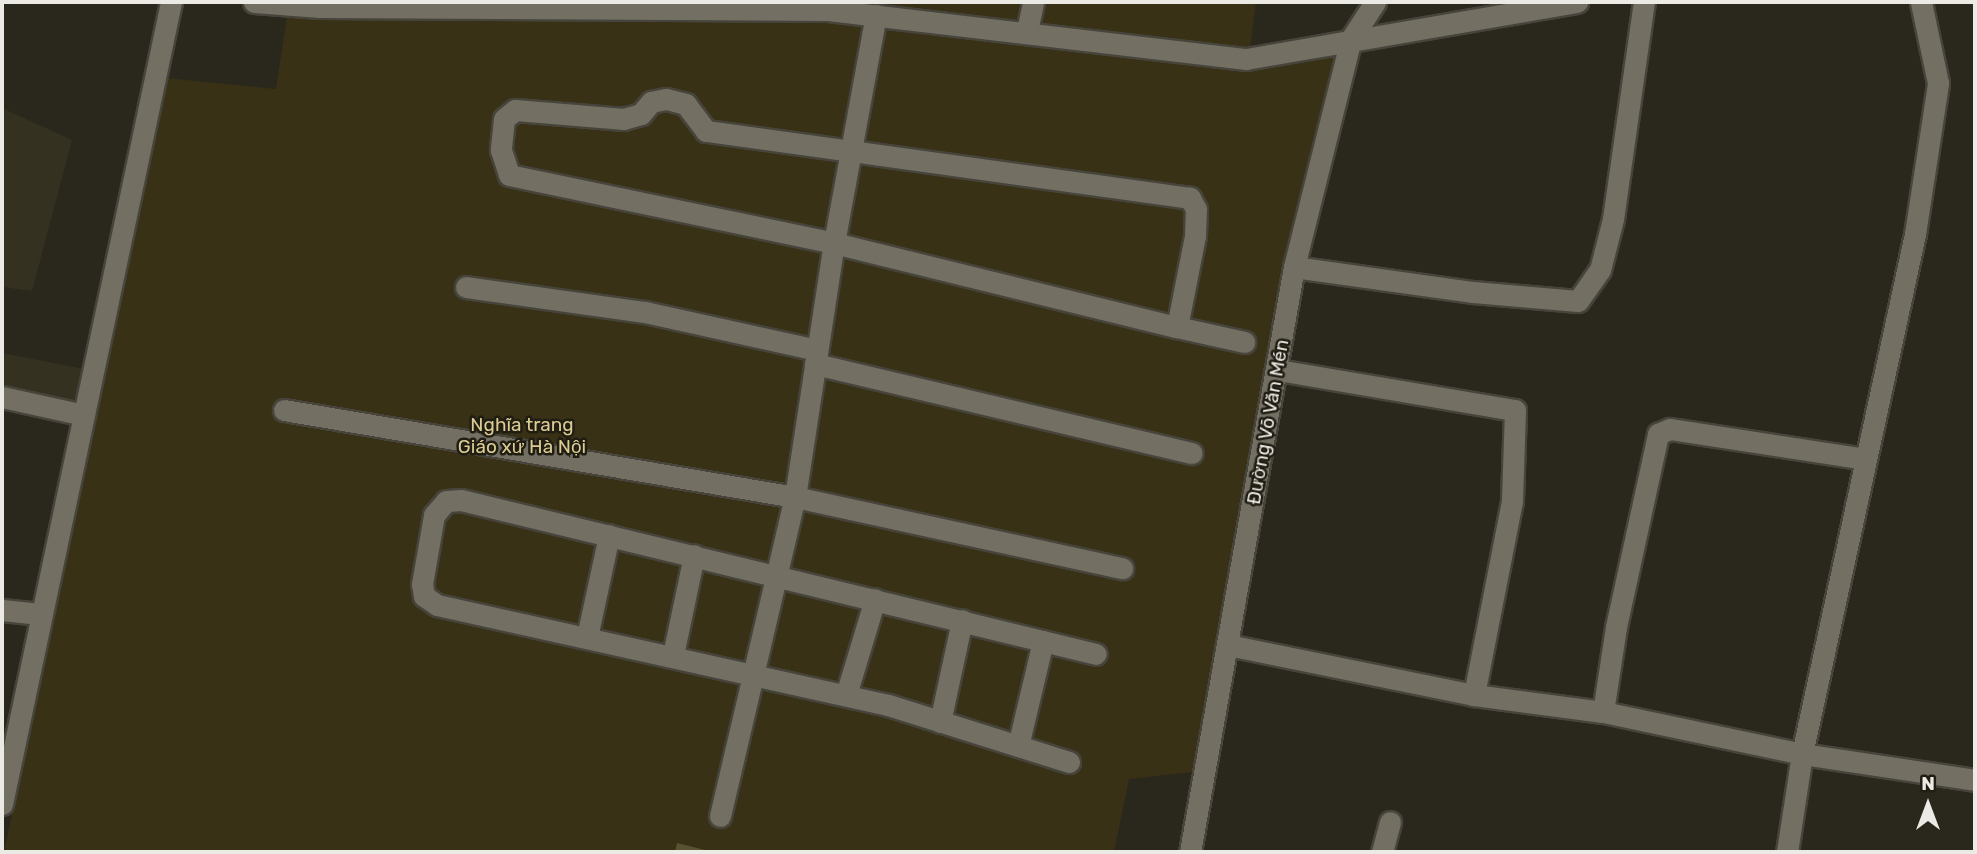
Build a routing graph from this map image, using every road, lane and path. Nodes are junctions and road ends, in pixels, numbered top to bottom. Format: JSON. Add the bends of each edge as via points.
{"nodes":[{"id":1,"x":171,"y":2,"type":"edge"},
{"id":2,"x":254,"y":2,"type":"edge"},
{"id":3,"x":1033,"y":2,"type":"edge"},
{"id":4,"x":1375,"y":2,"type":"edge"},
{"id":5,"x":1577,"y":2,"type":"edge"},
{"id":6,"x":1644,"y":2,"type":"edge"},
{"id":7,"x":1921,"y":2,"type":"edge"},
{"id":8,"x":876,"y":15,"type":"junction"},
{"id":9,"x":1027,"y":31,"type":"junction"},
{"id":10,"x":1351,"y":39,"type":"junction"},
{"id":11,"x":851,"y":148,"type":"junction"},
{"id":12,"x":834,"y":243,"type":"junction"},
{"id":13,"x":1294,"y":267,"type":"junction"},
{"id":14,"x":466,"y":287,"type":"dead end"},
{"id":15,"x":1177,"y":327,"type":"junction"},
{"id":16,"x":1244,"y":342,"type":"dead end"},
{"id":17,"x":816,"y":357,"type":"junction"},
{"id":18,"x":1278,"y":370,"type":"junction"},
{"id":19,"x":2,"y":397,"type":"edge"},
{"id":20,"x":284,"y":410,"type":"dead end"},
{"id":21,"x":84,"y":415,"type":"junction"},
{"id":22,"x":1192,"y":453,"type":"dead end"},
{"id":23,"x":1866,"y":459,"type":"junction"},
{"id":24,"x":795,"y":497,"type":"junction"},
{"id":25,"x":609,"y":535,"type":"junction"},
{"id":26,"x":694,"y":555,"type":"junction"},
{"id":27,"x":1122,"y":568,"type":"dead end"},
{"id":28,"x":779,"y":575,"type":"junction"},
{"id":29,"x":875,"y":599,"type":"junction"},
{"id":30,"x":2,"y":610,"type":"edge"},
{"id":31,"x":40,"y":614,"type":"junction"},
{"id":32,"x":962,"y":620,"type":"junction"},
{"id":33,"x":587,"y":637,"type":"junction"},
{"id":34,"x":1044,"y":641,"type":"junction"},
{"id":35,"x":1228,"y":645,"type":"junction"},
{"id":36,"x":1096,"y":654,"type":"dead end"},
{"id":37,"x":673,"y":655,"type":"junction"},
{"id":38,"x":755,"y":673,"type":"junction"},
{"id":39,"x":846,"y":695,"type":"junction"},
{"id":40,"x":1474,"y":695,"type":"junction"},
{"id":41,"x":1603,"y":712,"type":"junction"},
{"id":42,"x":940,"y":722,"type":"junction"},
{"id":43,"x":1018,"y":746,"type":"junction"},
{"id":44,"x":1802,"y":754,"type":"junction"},
{"id":45,"x":1069,"y":762,"type":"dead end"},
{"id":46,"x":1975,"y":780,"type":"edge"},
{"id":47,"x":2,"y":804,"type":"edge"},
{"id":48,"x":720,"y":816,"type":"dead end"},
{"id":49,"x":1390,"y":822,"type":"dead end"},
{"id":50,"x":1190,"y":852,"type":"edge"},
{"id":51,"x":1382,"y":852,"type":"edge"},
{"id":52,"x":1787,"y":852,"type":"edge"}],
"edges":[{"from":1,"to":21,"type":"street"},
{"from":2,"to":8,"type":"street","via":[[320,8],[828,10]]},
{"from":3,"to":9,"type":"street"},
{"from":4,"to":10,"type":"street","name":"Đường Võ Văn Mén"},
{"from":5,"to":10,"type":"street"},
{"from":6,"to":13,"type":"street","via":[[1613,219],[1600,270],[1578,301],[1565,303]]},
{"from":7,"to":23,"type":"street","via":[[1938,83],[1916,234]]},
{"from":8,"to":9,"type":"street"},
{"from":8,"to":11,"type":"street"},
{"from":9,"to":10,"type":"street","via":[[1246,59]]},
{"from":10,"to":13,"type":"street","name":"Đường Võ Văn Mén"},
{"from":11,"to":12,"type":"street"},
{"from":11,"to":12,"type":"street","via":[[706,131],[686,104],[666,99],[651,102],[641,114],[624,119],[515,110],[505,119],[501,150],[509,175]]},
{"from":11,"to":15,"type":"street","via":[[1190,198],[1196,209],[1195,236]]},
{"from":12,"to":15,"type":"street"},
{"from":12,"to":17,"type":"street"},
{"from":13,"to":18,"type":"street","name":"Đường Võ Văn Mén"},
{"from":14,"to":17,"type":"street","via":[[645,312]]},
{"from":15,"to":16,"type":"street"},
{"from":17,"to":22,"type":"street"},
{"from":17,"to":24,"type":"street"},
{"from":18,"to":35,"type":"street","name":"Đường Võ Văn Mén"},
{"from":18,"to":40,"type":"street","via":[[1515,410],[1512,501]]},
{"from":19,"to":21,"type":"street"},
{"from":20,"to":24,"type":"street"},
{"from":21,"to":31,"type":"street"},
{"from":23,"to":41,"type":"street","via":[[1670,429],[1658,434],[1615,627]]},
{"from":23,"to":44,"type":"street"},
{"from":24,"to":27,"type":"street"},
{"from":24,"to":28,"type":"street"},
{"from":25,"to":26,"type":"street"},
{"from":25,"to":33,"type":"street"},
{"from":25,"to":33,"type":"street","via":[[461,500],[446,501],[434,515],[424,596],[437,605]]},
{"from":26,"to":28,"type":"street"},
{"from":26,"to":37,"type":"street"},
{"from":28,"to":29,"type":"street"},
{"from":28,"to":38,"type":"street"},
{"from":29,"to":32,"type":"street"},
{"from":29,"to":39,"type":"street"},
{"from":30,"to":31,"type":"street"},
{"from":31,"to":47,"type":"street"},
{"from":32,"to":34,"type":"street"},
{"from":32,"to":42,"type":"street"},
{"from":33,"to":37,"type":"street"},
{"from":34,"to":36,"type":"street"},
{"from":34,"to":43,"type":"street"},
{"from":35,"to":40,"type":"street"},
{"from":35,"to":50,"type":"street","name":"Đường Võ Văn Mén"},
{"from":37,"to":38,"type":"street"},
{"from":38,"to":39,"type":"street"},
{"from":38,"to":48,"type":"street"},
{"from":39,"to":42,"type":"street"},
{"from":40,"to":41,"type":"street"},
{"from":41,"to":44,"type":"street"},
{"from":42,"to":43,"type":"street"},
{"from":43,"to":45,"type":"street"},
{"from":44,"to":46,"type":"street"},
{"from":44,"to":52,"type":"street"},
{"from":49,"to":51,"type":"street"}]}
